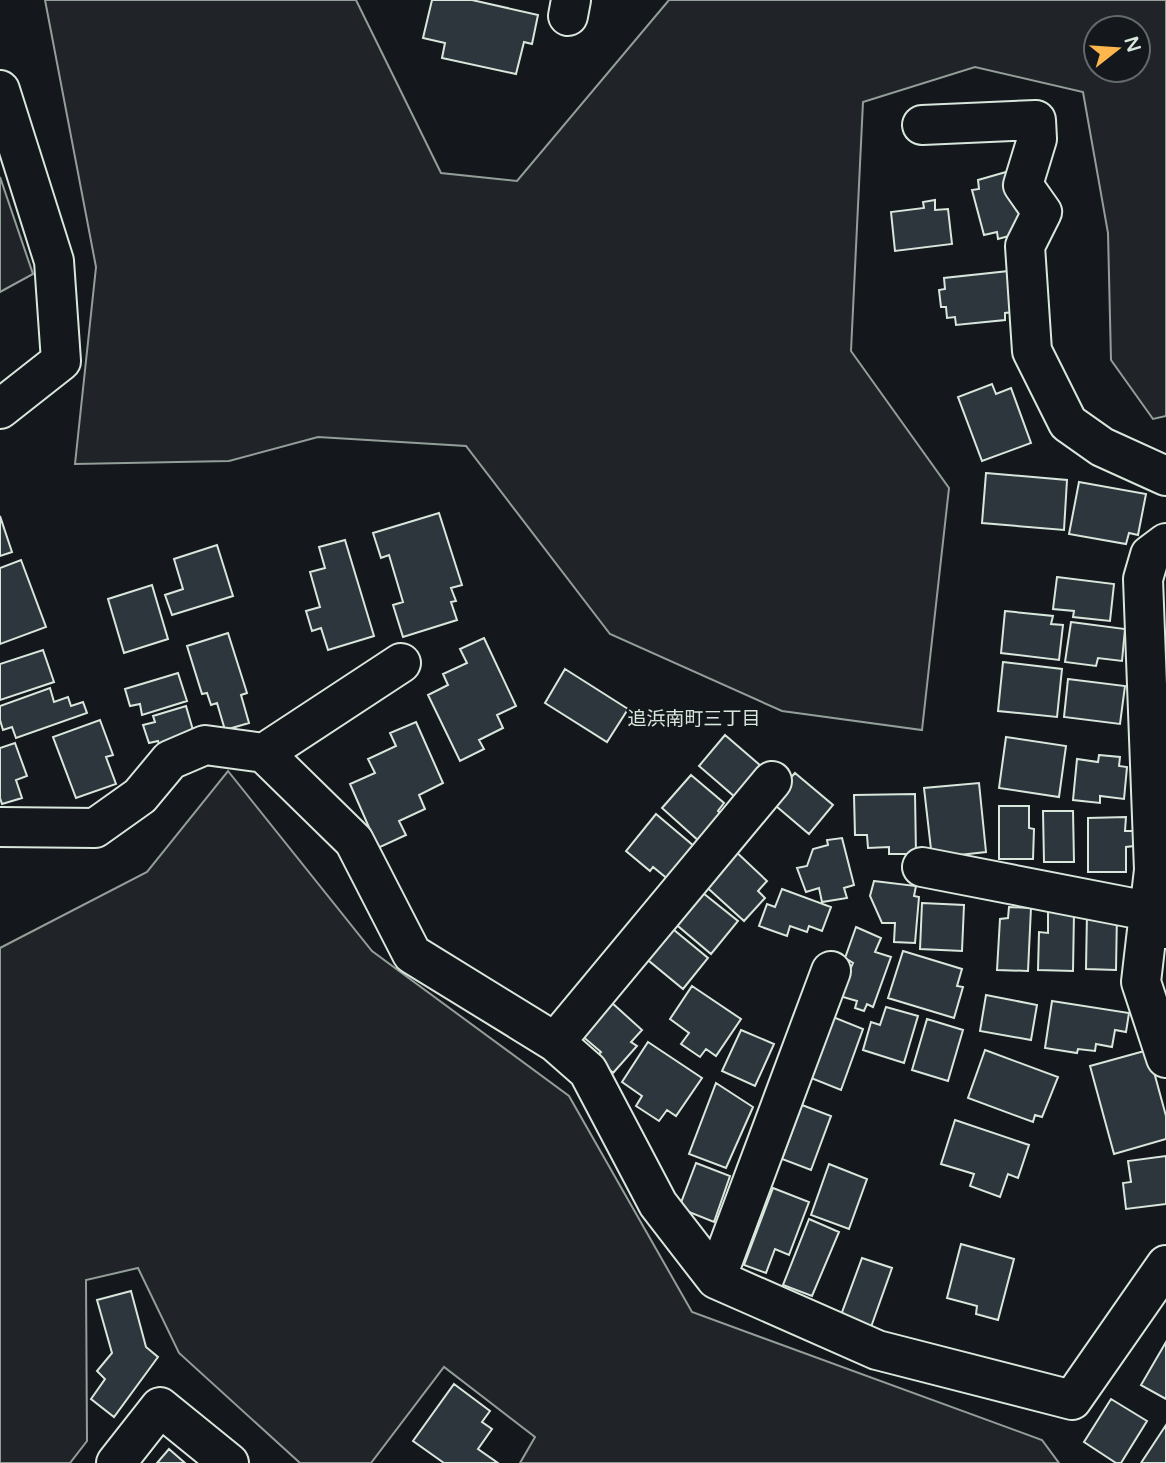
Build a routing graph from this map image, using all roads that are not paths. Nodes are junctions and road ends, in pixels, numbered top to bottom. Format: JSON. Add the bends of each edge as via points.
{"nodes":[{"id":1,"x":0,"y":90,"type":"edge"},
{"id":2,"x":922,"y":125,"type":"dead end"},
{"id":3,"x":0,"y":409,"type":"edge"},
{"id":4,"x":1166,"y":476,"type":"edge"},
{"id":5,"x":1166,"y":543,"type":"edge"},
{"id":6,"x":401,"y":663,"type":"dead end"},
{"id":7,"x":264,"y":753,"type":"junction"},
{"id":8,"x":772,"y":781,"type":"dead end"},
{"id":9,"x":0,"y":827,"type":"edge"},
{"id":10,"x":922,"y":867,"type":"dead end"},
{"id":11,"x":1157,"y":921,"type":"edge"},
{"id":12,"x":831,"y":971,"type":"dead end"},
{"id":13,"x":555,"y":1042,"type":"junction"},
{"id":14,"x":1166,"y":1058,"type":"edge"},
{"id":15,"x":1166,"y":1265,"type":"edge"},
{"id":16,"x":716,"y":1279,"type":"junction"},
{"id":17,"x":116,"y":1463,"type":"edge"},
{"id":18,"x":229,"y":1463,"type":"edge"}],
"edges":[{"from":1,"to":3,"type":"street","via":[[54,261],[61,361]]},
{"from":2,"to":4,"type":"street","via":[[1036,120],[1037,139],[1023,185],[1042,212],[1025,246],[1032,351],[1068,423],[1102,447]]},
{"from":5,"to":11,"type":"street","via":[[1150,555],[1143,579]]},
{"from":6,"to":7,"type":"street"},
{"from":7,"to":9,"type":"street","via":[[205,745],[170,760],[140,796],[95,828]]},
{"from":7,"to":13,"type":"street","via":[[354,841],[412,954]]},
{"from":8,"to":13,"type":"street"},
{"from":10,"to":11,"type":"street"},
{"from":11,"to":14,"type":"street","via":[[1141,982]]},
{"from":12,"to":16,"type":"street"},
{"from":13,"to":16,"type":"street","via":[[588,1071],[658,1204]]},
{"from":15,"to":16,"type":"street","via":[[1072,1400],[877,1350]]},
{"from":17,"to":18,"type":"street","via":[[160,1407]]}]}
